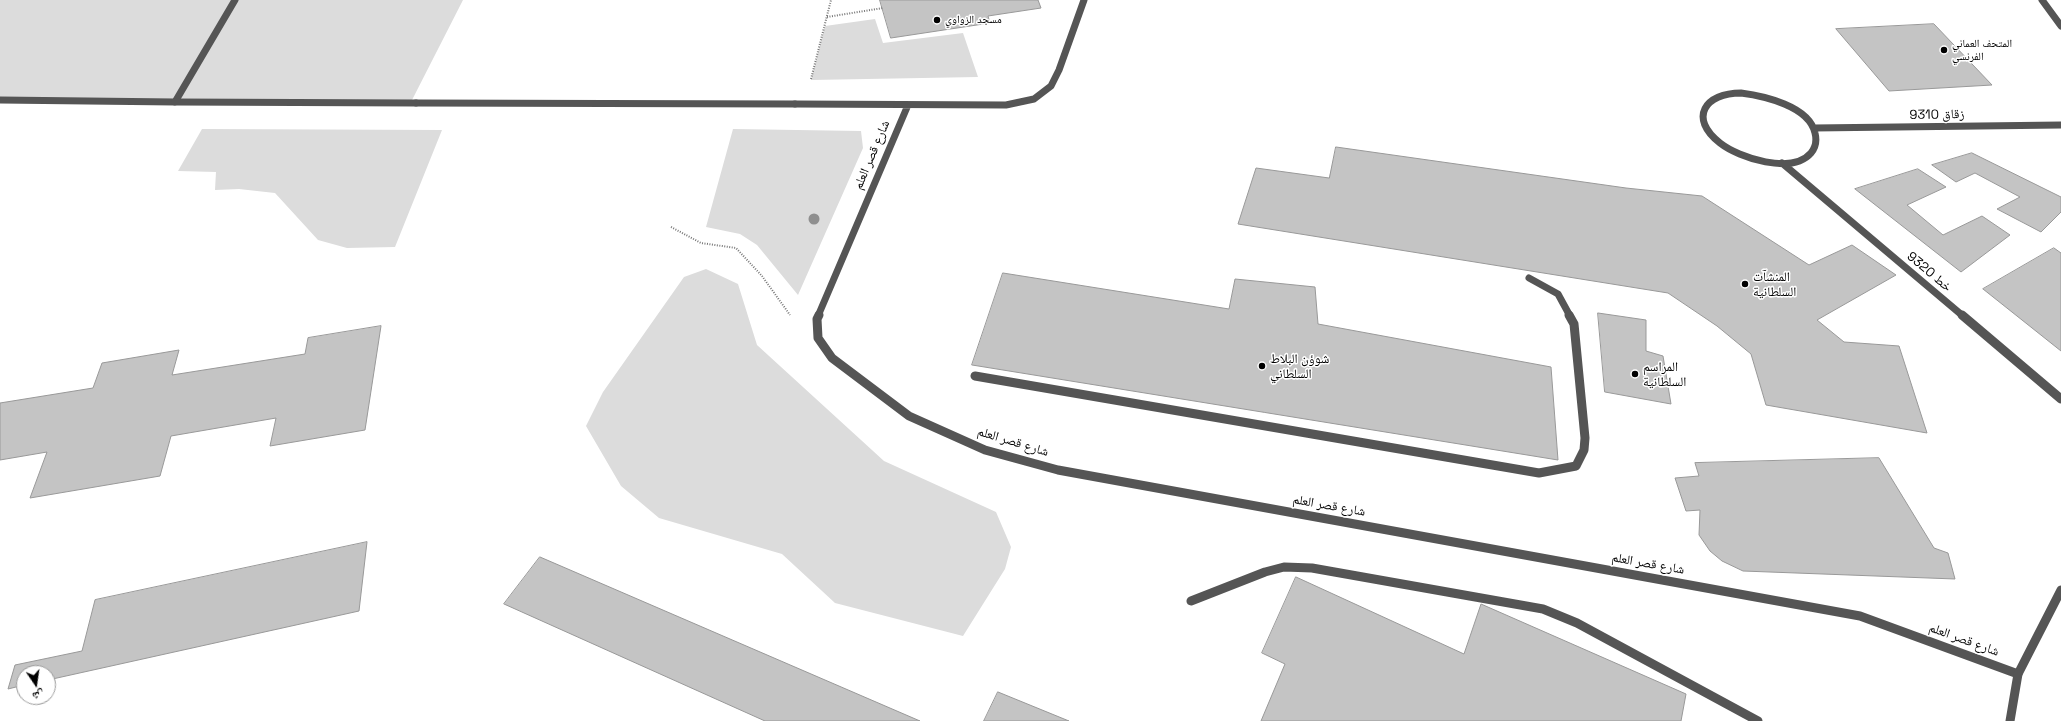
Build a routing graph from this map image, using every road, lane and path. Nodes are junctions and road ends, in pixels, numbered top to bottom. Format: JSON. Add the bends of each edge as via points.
{"nodes":[{"id":1,"x":234,"y":0,"type":"edge"},
{"id":2,"x":831,"y":0,"type":"edge"},
{"id":3,"x":1084,"y":0,"type":"edge"},
{"id":4,"x":2042,"y":0,"type":"edge"},
{"id":5,"x":883,"y":8,"type":"dead end"},
{"id":6,"x":827,"y":17,"type":"junction"},
{"id":7,"x":2061,"y":26,"type":"edge"},
{"id":8,"x":0,"y":100,"type":"edge"},
{"id":9,"x":176,"y":102,"type":"junction"},
{"id":10,"x":804,"y":104,"type":"junction"},
{"id":11,"x":908,"y":105,"type":"junction"},
{"id":12,"x":2061,"y":125,"type":"edge"},
{"id":13,"x":1814,"y":128,"type":"junction"},
{"id":14,"x":1782,"y":163,"type":"junction"},
{"id":15,"x":670,"y":227,"type":"dead end"},
{"id":16,"x":1529,"y":278,"type":"dead end"},
{"id":17,"x":818,"y":338,"type":"junction"},
{"id":18,"x":975,"y":376,"type":"dead end"},
{"id":19,"x":2061,"y":399,"type":"edge"},
{"id":20,"x":2061,"y":590,"type":"edge"},
{"id":21,"x":1191,"y":601,"type":"dead end"},
{"id":22,"x":2018,"y":674,"type":"junction"},
{"id":23,"x":1758,"y":721,"type":"edge"},
{"id":24,"x":2010,"y":721,"type":"edge"}],
"edges":[{"from":1,"to":9,"type":"street"},
{"from":2,"to":6,"type":"path"},
{"from":3,"to":11,"type":"street","via":[[1051,86],[1034,99],[1006,105]]},
{"from":4,"to":7,"type":"street"},
{"from":5,"to":6,"type":"path"},
{"from":6,"to":10,"type":"path"},
{"from":8,"to":9,"type":"street"},
{"from":9,"to":10,"type":"street"},
{"from":10,"to":11,"type":"street"},
{"from":11,"to":17,"type":"street","name":"شارع قصر العلم","via":[[817,319]]},
{"from":12,"to":13,"type":"street","name":"زقاق 9310"},
{"from":13,"to":14,"type":"street","via":[[1818,139],[1816,148],[1809,156],[1797,162]]},
{"from":13,"to":14,"type":"street","via":[[1799,112],[1788,105],[1756,94],[1726,94],[1714,98],[1707,105],[1703,113],[1704,123],[1720,143],[1749,158]]},
{"from":14,"to":19,"type":"street","name":"9320 خط"},
{"from":15,"to":17,"type":"path","via":[[702,243],[736,248],[762,276],[786,312]]},
{"from":16,"to":18,"type":"street","via":[[1558,294],[1574,324],[1585,438],[1584,450],[1576,466],[1539,473]]},
{"from":17,"to":22,"type":"street","name":"شارع قصر العلم","via":[[832,358],[909,416],[985,450],[1058,470],[1860,616]]},
{"from":20,"to":22,"type":"street"},
{"from":21,"to":23,"type":"street","via":[[1265,572],[1284,568],[1312,568],[1543,609],[1577,624]]},
{"from":22,"to":24,"type":"street"}]}
